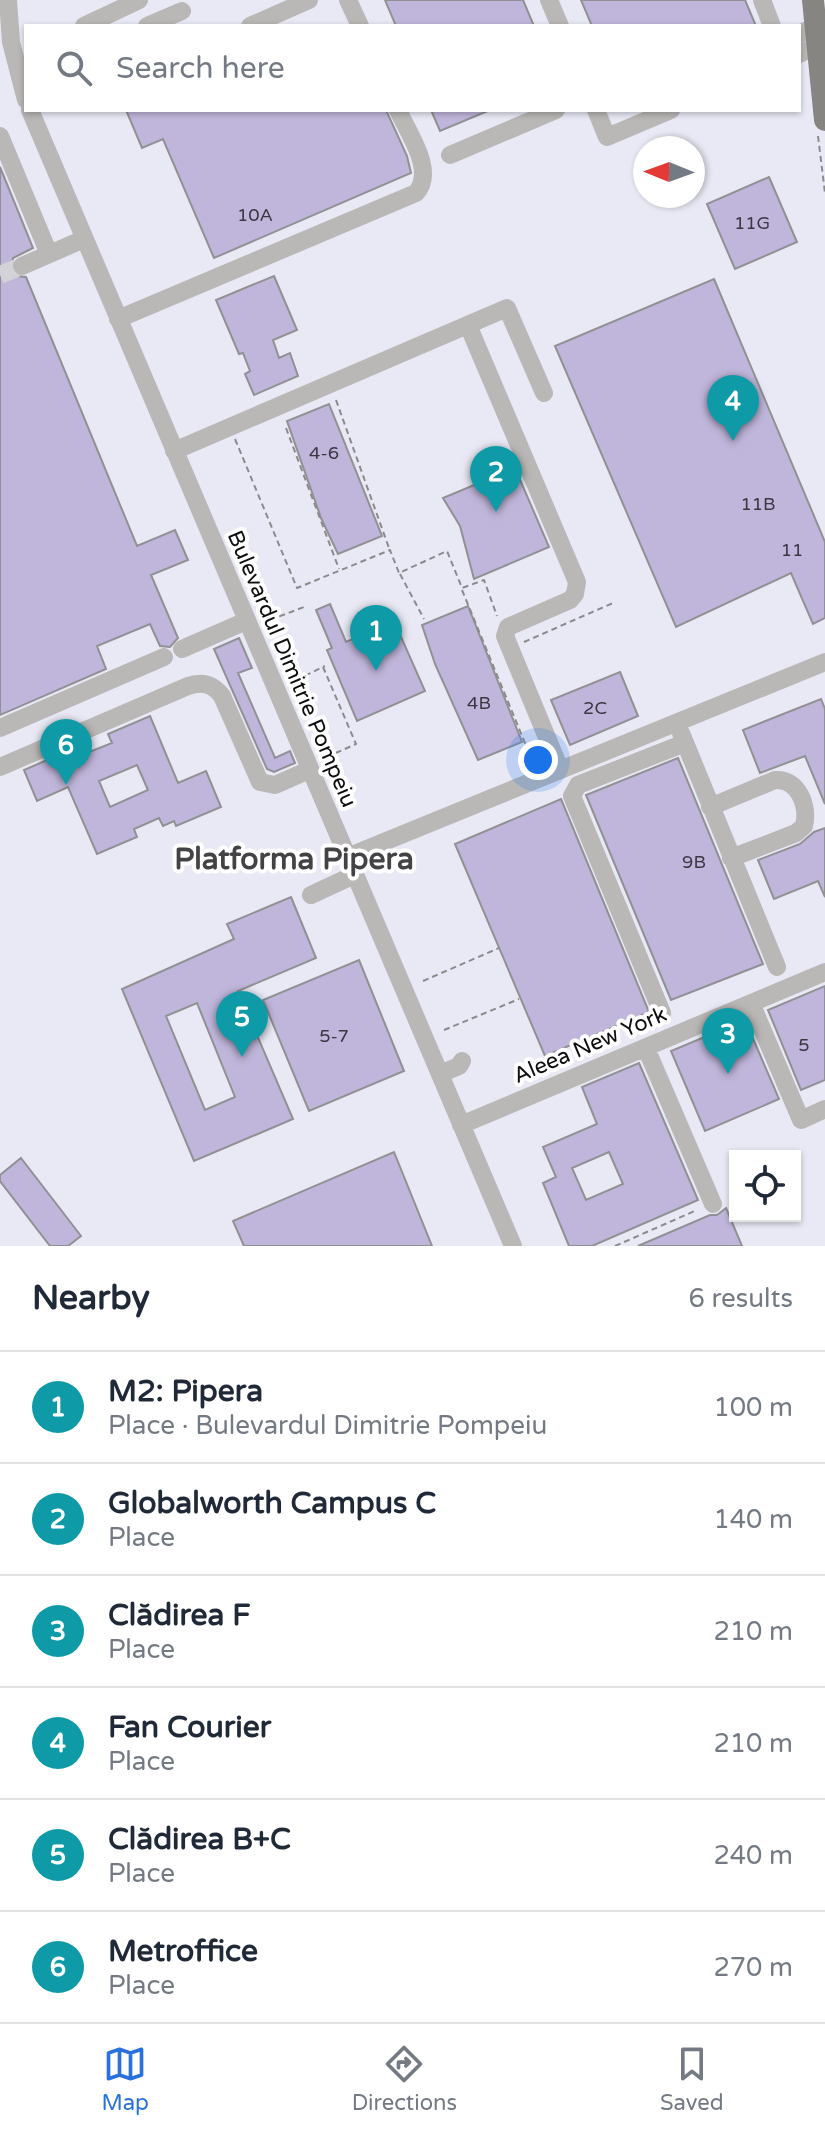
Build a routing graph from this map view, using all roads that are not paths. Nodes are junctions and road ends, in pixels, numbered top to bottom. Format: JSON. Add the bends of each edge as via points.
{"nodes":[{"id":1,"x":139,"y":0,"type":"edge"},
{"id":2,"x":309,"y":0,"type":"edge"},
{"id":3,"x":348,"y":0,"type":"edge"},
{"id":4,"x":549,"y":0,"type":"edge"},
{"id":5,"x":762,"y":0,"type":"edge"},
{"id":6,"x":813,"y":0,"type":"edge"},
{"id":7,"x":6,"y":8,"type":"edge"},
{"id":8,"x":182,"y":11,"type":"dead end"},
{"id":9,"x":88,"y":24,"type":"edge"},
{"id":10,"x":152,"y":24,"type":"edge"},
{"id":11,"x":255,"y":24,"type":"edge"},
{"id":12,"x":359,"y":24,"type":"edge"},
{"id":13,"x":559,"y":24,"type":"edge"},
{"id":14,"x":771,"y":24,"type":"edge"},
{"id":15,"x":808,"y":40,"type":"edge"},
{"id":16,"x":20,"y":54,"type":"edge"},
{"id":17,"x":23,"y":80,"type":"edge"},
{"id":18,"x":31,"y":112,"type":"edge"},
{"id":19,"x":399,"y":112,"type":"edge"},
{"id":20,"x":551,"y":112,"type":"edge"},
{"id":21,"x":597,"y":112,"type":"edge"},
{"id":22,"x":666,"y":112,"type":"edge"},
{"id":23,"x":825,"y":120,"type":"edge"},
{"id":24,"x":0,"y":136,"type":"edge"},
{"id":25,"x":450,"y":155,"type":"dead end"},
{"id":26,"x":84,"y":239,"type":"junction"},
{"id":27,"x":49,"y":254,"type":"junction"},
{"id":28,"x":22,"y":266,"type":"tunnel mouth"},
{"id":29,"x":118,"y":319,"type":"junction"},
{"id":30,"x":468,"y":325,"type":"junction"},
{"id":31,"x":544,"y":393,"type":"dead end"},
{"id":32,"x":174,"y":451,"type":"junction"},
{"id":33,"x":246,"y":621,"type":"junction"},
{"id":34,"x":182,"y":649,"type":"dead end"},
{"id":35,"x":164,"y":657,"type":"dead end"},
{"id":36,"x":825,"y":662,"type":"edge"},
{"id":37,"x":676,"y":722,"type":"junction"},
{"id":38,"x":0,"y":728,"type":"edge"},
{"id":39,"x":685,"y":743,"type":"junction"},
{"id":40,"x":0,"y":767,"type":"edge"},
{"id":41,"x":560,"y":769,"type":"junction"},
{"id":42,"x":309,"y":770,"type":"junction"},
{"id":43,"x":710,"y":807,"type":"junction"},
{"id":44,"x":347,"y":857,"type":"junction"},
{"id":45,"x":731,"y":858,"type":"junction"},
{"id":46,"x":354,"y":875,"type":"junction"},
{"id":47,"x":311,"y":895,"type":"dead end"},
{"id":48,"x":777,"y":967,"type":"dead end"},
{"id":49,"x":825,"y":972,"type":"edge"},
{"id":50,"x":751,"y":1003,"type":"junction"},
{"id":51,"x":662,"y":1013,"type":"dead end"},
{"id":52,"x":646,"y":1048,"type":"junction"},
{"id":53,"x":461,"y":1065,"type":"dead end"},
{"id":54,"x":440,"y":1074,"type":"junction"},
{"id":55,"x":825,"y":1109,"type":"edge"},
{"id":56,"x":461,"y":1125,"type":"junction"},
{"id":57,"x":713,"y":1204,"type":"road end"},
{"id":58,"x":513,"y":1246,"type":"edge"}],
"edges":[{"from":1,"to":9,"type":"street"},
{"from":2,"to":11,"type":"street"},
{"from":3,"to":12,"type":"street"},
{"from":4,"to":13,"type":"street"},
{"from":5,"to":14,"type":"street"},
{"from":6,"to":15,"type":"main road"},
{"from":7,"to":16,"type":"street"},
{"from":8,"to":10,"type":"street"},
{"from":15,"to":23,"type":"main road"},
{"from":16,"to":17,"type":"street"},
{"from":18,"to":26,"type":"street","name":"Bulevardul Dimitrie Pompeiu"},
{"from":19,"to":29,"type":"street","via":[[425,171],[416,193]]},
{"from":20,"to":25,"type":"street"},
{"from":21,"to":22,"type":"street","via":[[607,137]]},
{"from":24,"to":27,"type":"street"},
{"from":26,"to":27,"type":"street"},
{"from":26,"to":29,"type":"street","name":"Bulevardul Dimitrie Pompeiu"},
{"from":27,"to":28,"type":"street"},
{"from":29,"to":32,"type":"street","name":"Bulevardul Dimitrie Pompeiu"},
{"from":30,"to":31,"type":"street","via":[[507,308]]},
{"from":30,"to":32,"type":"street"},
{"from":30,"to":41,"type":"street","via":[[577,582],[570,600],[508,627],[507,642]]},
{"from":32,"to":33,"type":"street","name":"Bulevardul Dimitrie Pompeiu"},
{"from":33,"to":34,"type":"street"},
{"from":33,"to":42,"type":"street","name":"Bulevardul Dimitrie Pompeiu"},
{"from":35,"to":38,"type":"street"},
{"from":36,"to":37,"type":"street"},
{"from":37,"to":39,"type":"street"},
{"from":37,"to":41,"type":"street"},
{"from":39,"to":43,"type":"street"},
{"from":39,"to":51,"type":"street","via":[[578,785],[572,796]]},
{"from":40,"to":42,"type":"street","via":[[201,683],[222,696],[260,782],[275,785]]},
{"from":41,"to":44,"type":"street"},
{"from":42,"to":44,"type":"street","name":"Bulevardul Dimitrie Pompeiu"},
{"from":43,"to":45,"type":"street"},
{"from":43,"to":45,"type":"street","via":[[786,779],[803,805],[807,815],[796,833]]},
{"from":44,"to":46,"type":"street","name":"Bulevardul Dimitrie Pompeiu"},
{"from":45,"to":48,"type":"street"},
{"from":46,"to":47,"type":"street"},
{"from":46,"to":54,"type":"street","name":"Bulevardul Dimitrie Pompeiu"},
{"from":49,"to":50,"type":"street","name":"Aleea New York"},
{"from":50,"to":52,"type":"street","name":"Aleea New York"},
{"from":50,"to":55,"type":"street","via":[[801,1120]]},
{"from":52,"to":56,"type":"street","name":"Aleea New York"},
{"from":52,"to":57,"type":"street"},
{"from":53,"to":54,"type":"street"},
{"from":54,"to":56,"type":"street","name":"Bulevardul Dimitrie Pompeiu"},
{"from":56,"to":58,"type":"street","name":"Bulevardul Dimitrie Pompeiu"}]}
